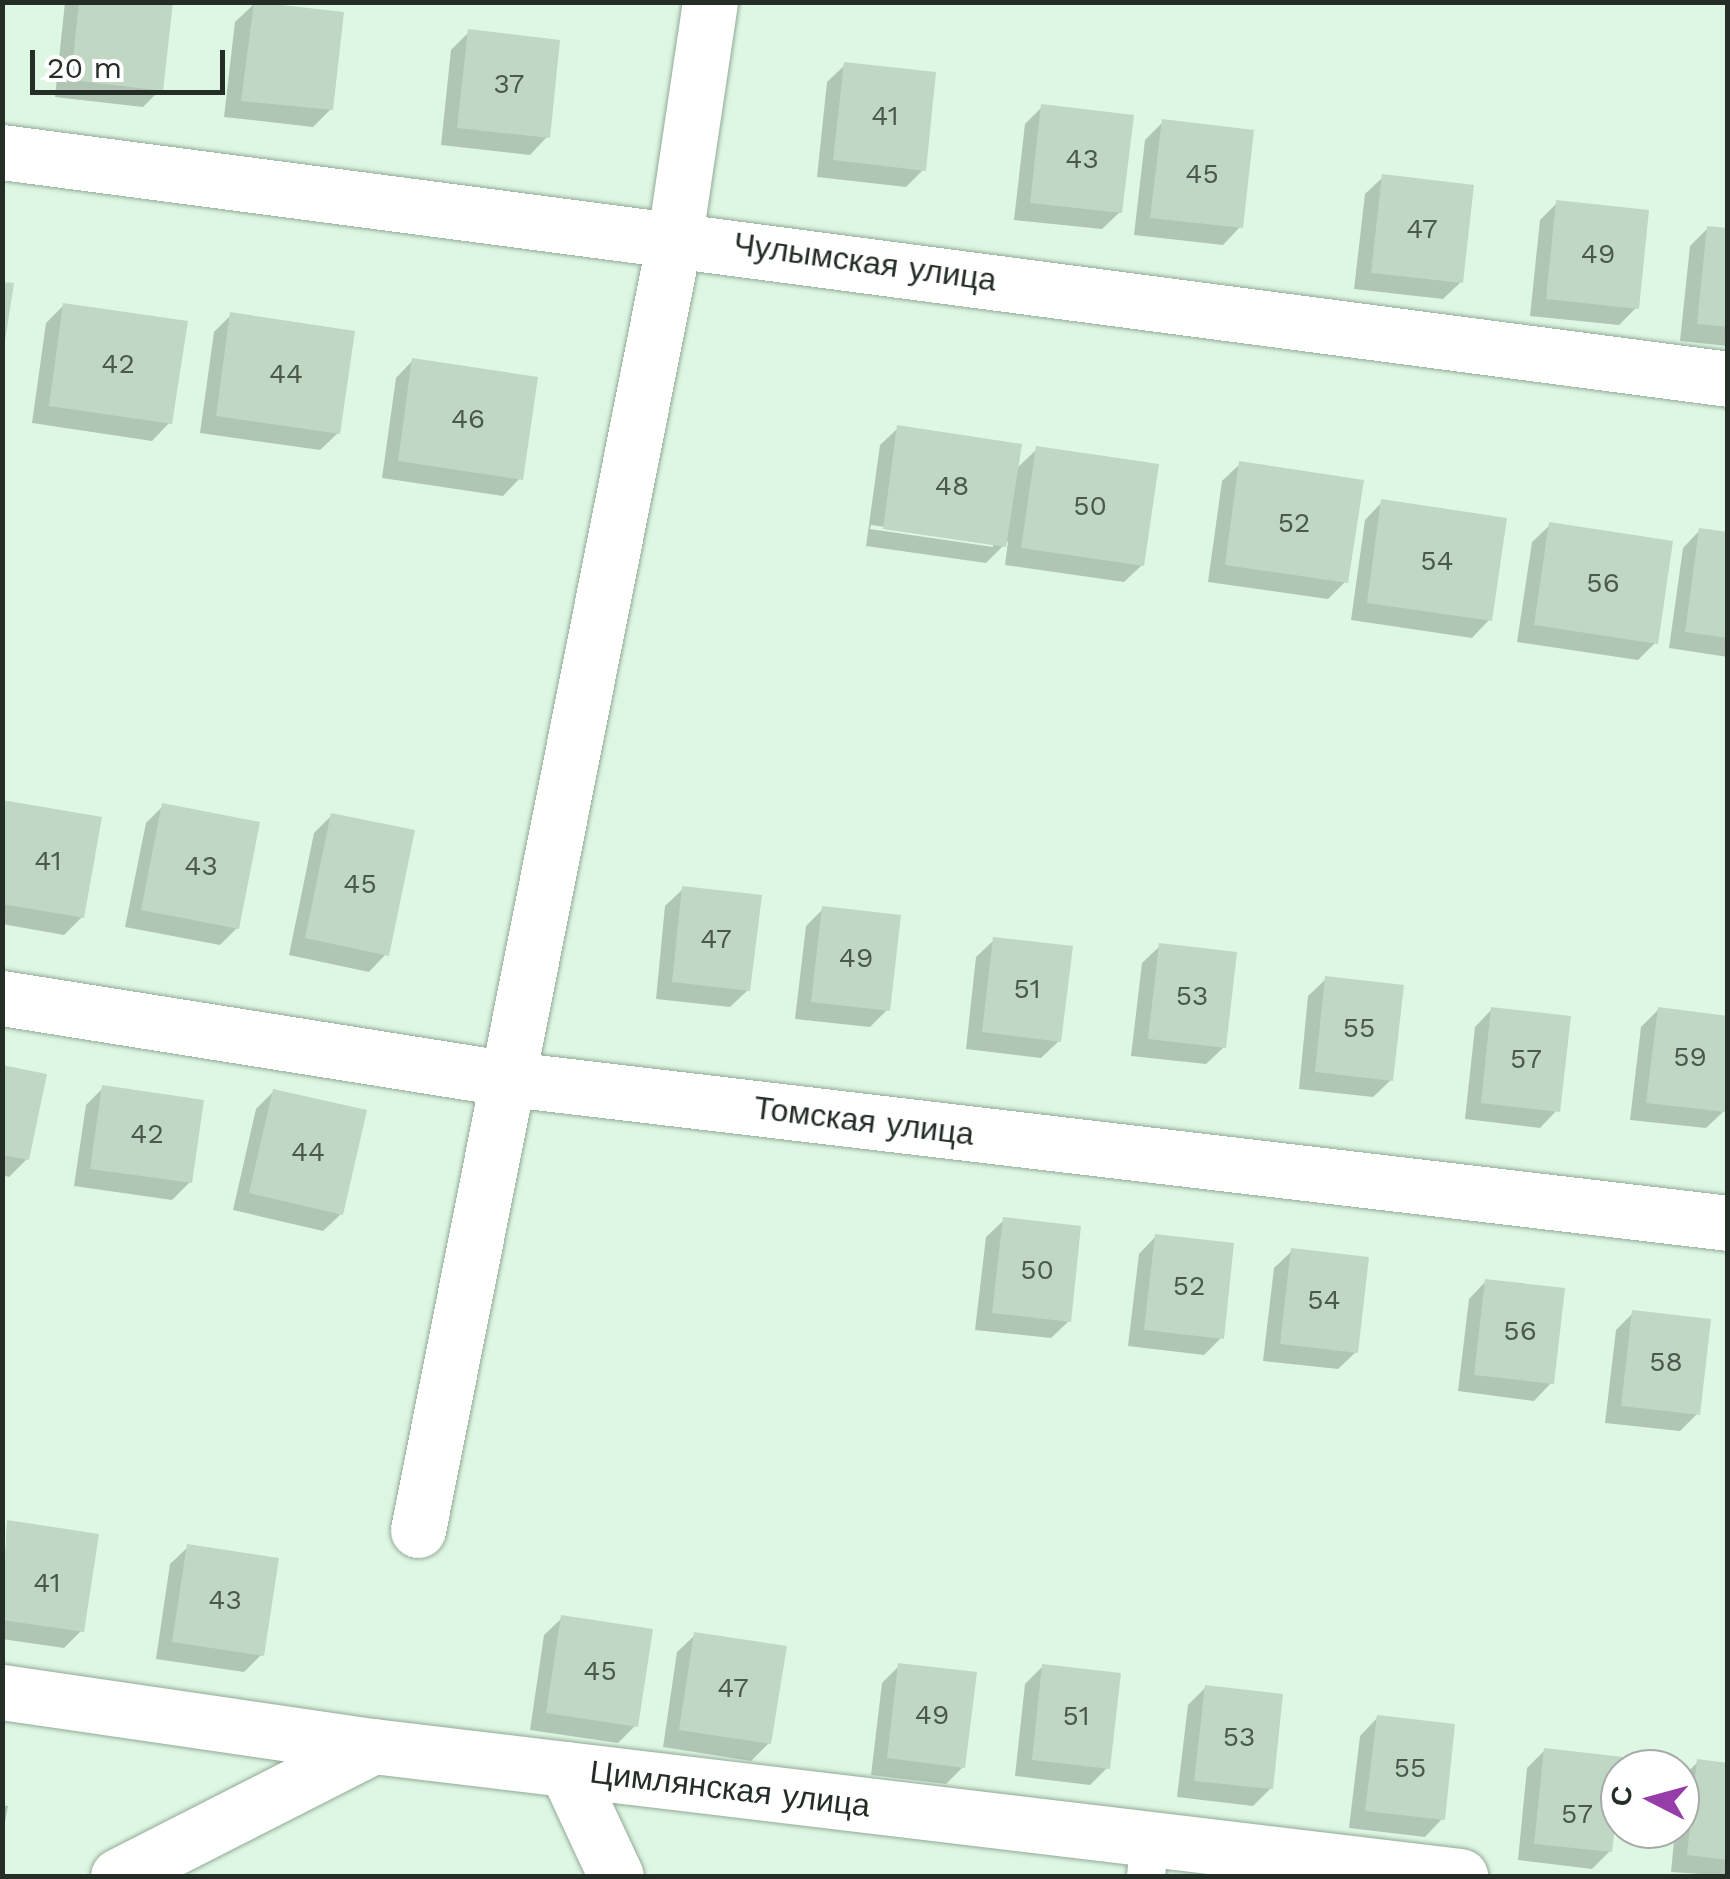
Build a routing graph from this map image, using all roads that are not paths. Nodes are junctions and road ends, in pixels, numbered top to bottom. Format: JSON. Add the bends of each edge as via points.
{"nodes":[{"id":1,"x":710,"y":2,"type":"edge"},
{"id":2,"x":2,"y":152,"type":"edge"},
{"id":3,"x":675,"y":236,"type":"junction"},
{"id":4,"x":1728,"y":379,"type":"edge"},
{"id":5,"x":2,"y":998,"type":"edge"},
{"id":6,"x":510,"y":1079,"type":"junction"},
{"id":7,"x":1728,"y":1223,"type":"edge"},
{"id":8,"x":418,"y":1530,"type":"dead end"},
{"id":9,"x":2,"y":1692,"type":"edge"},
{"id":10,"x":373,"y":1746,"type":"junction"},
{"id":11,"x":566,"y":1769,"type":"junction"},
{"id":12,"x":1148,"y":1858,"type":"edge"},
{"id":13,"x":118,"y":1876,"type":"edge"},
{"id":14,"x":616,"y":1876,"type":"edge"},
{"id":15,"x":1460,"y":1876,"type":"edge"}],
"edges":[{"from":1,"to":3,"type":"street"},
{"from":2,"to":3,"type":"street","name":"Чулымская улица"},
{"from":3,"to":4,"type":"street","name":"Чулымская улица"},
{"from":3,"to":6,"type":"street"},
{"from":5,"to":6,"type":"street","name":"Томская улица"},
{"from":6,"to":7,"type":"street","name":"Томская улица"},
{"from":6,"to":8,"type":"street"},
{"from":9,"to":10,"type":"street","name":"Цимлянская улица"},
{"from":10,"to":11,"type":"street","name":"Цимлянская улица"},
{"from":10,"to":13,"type":"street"},
{"from":11,"to":12,"type":"street","name":"Цимлянская улица"},
{"from":11,"to":14,"type":"street"},
{"from":12,"to":15,"type":"street","name":"Цимлянская улица"}]}
